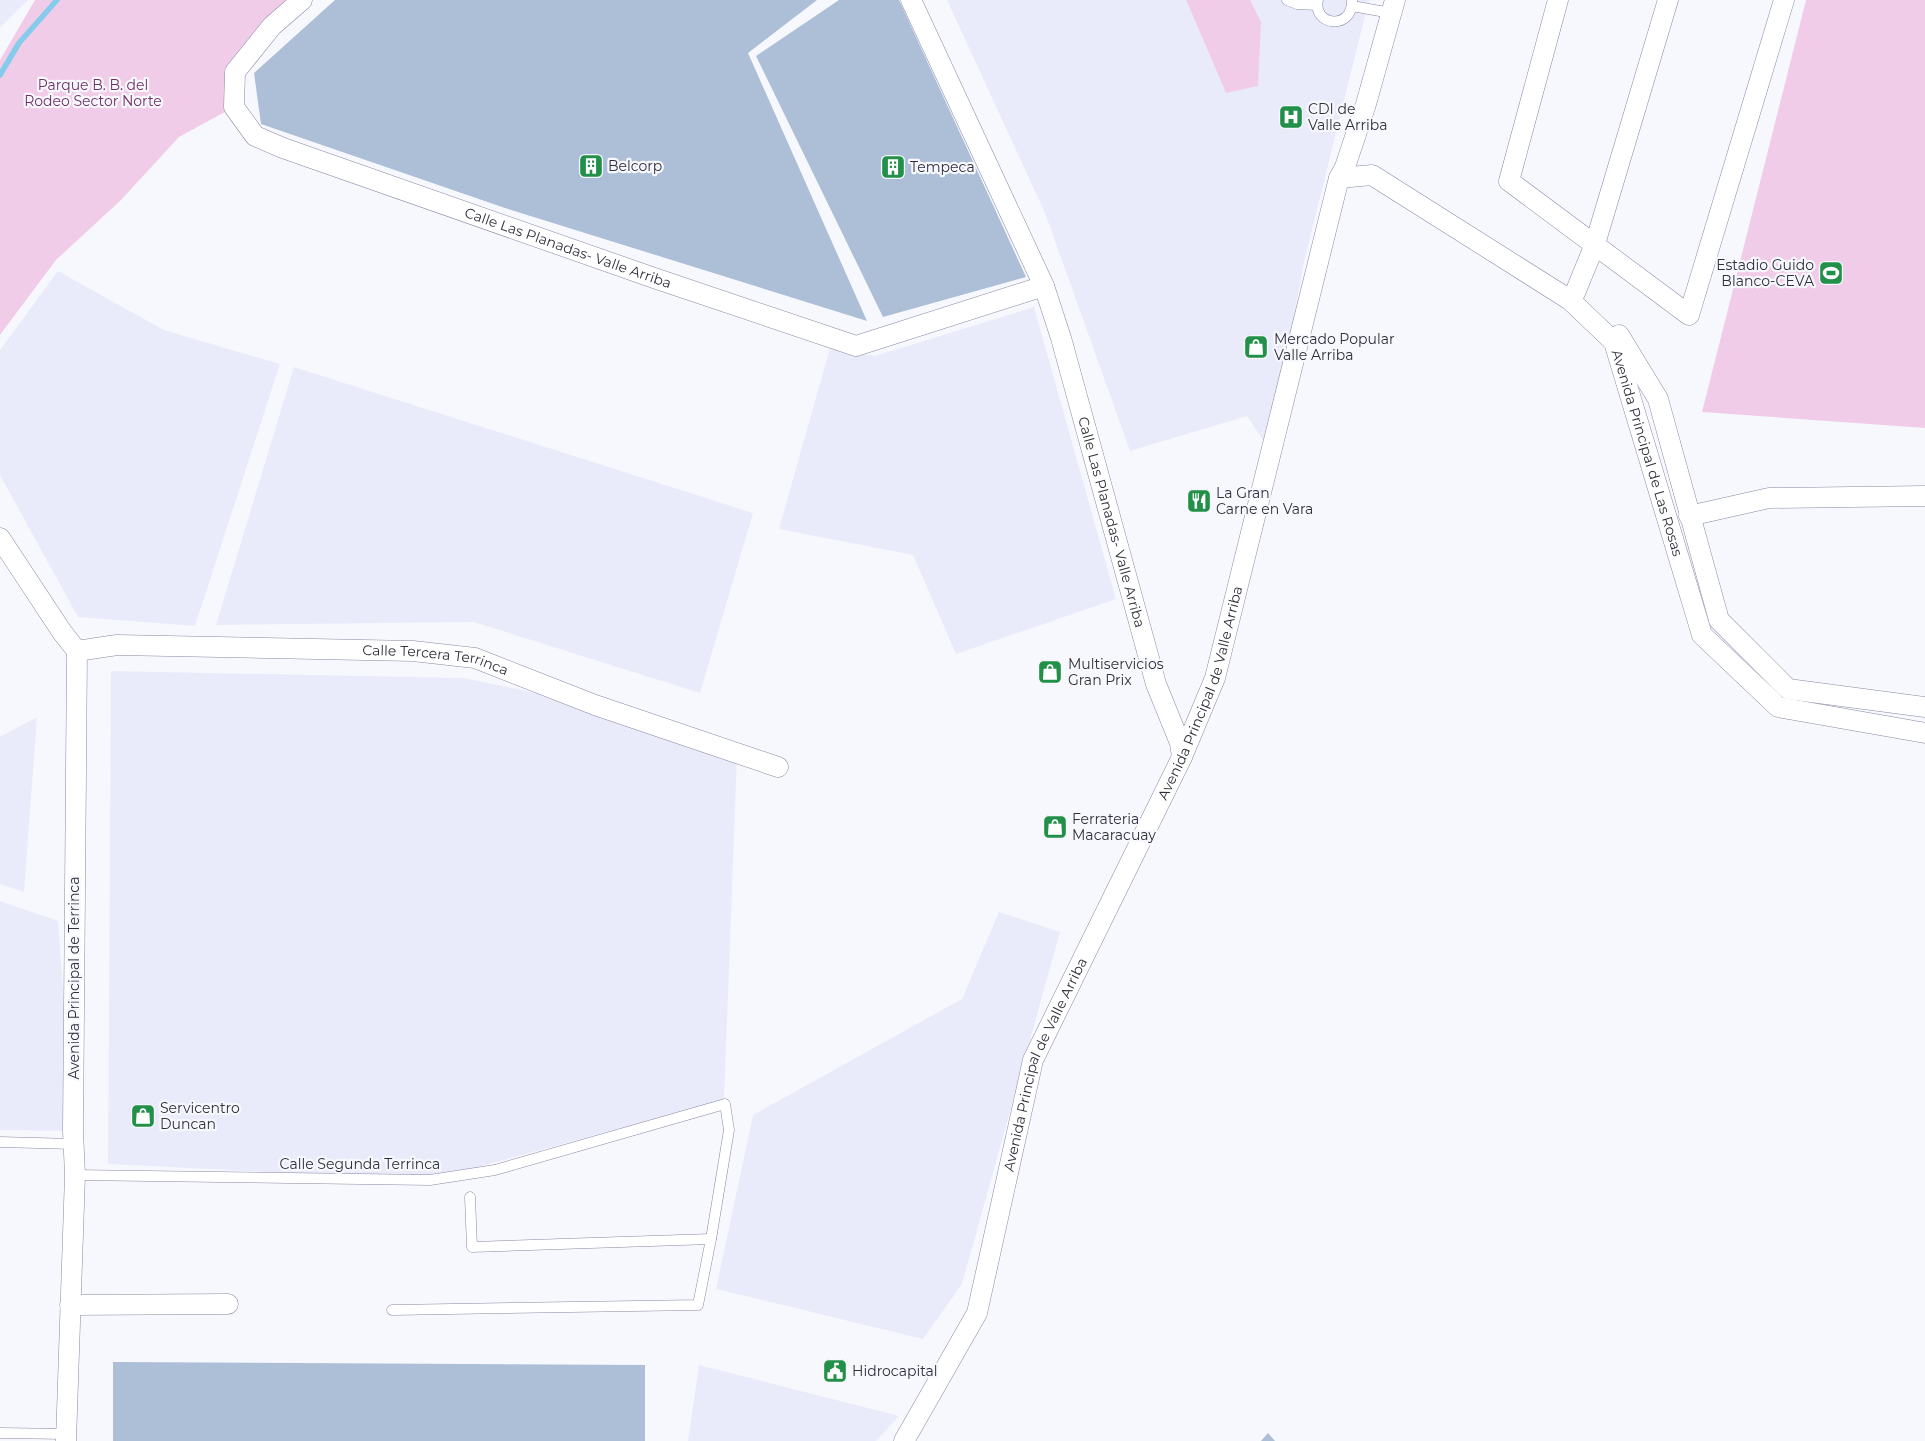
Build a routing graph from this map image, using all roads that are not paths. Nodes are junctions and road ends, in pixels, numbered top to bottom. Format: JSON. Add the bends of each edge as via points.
{"nodes":[{"id":1,"x":302,"y":0,"type":"edge"},
{"id":2,"x":911,"y":0,"type":"edge"},
{"id":3,"x":1287,"y":0,"type":"edge"},
{"id":4,"x":1558,"y":0,"type":"edge"},
{"id":5,"x":1668,"y":0,"type":"edge"},
{"id":6,"x":1784,"y":0,"type":"edge"},
{"id":7,"x":1317,"y":2,"type":"edge"},
{"id":8,"x":1352,"y":3,"type":"edge"},
{"id":9,"x":1393,"y":7,"type":"edge"},
{"id":10,"x":1342,"y":172,"type":"junction"},
{"id":11,"x":1595,"y":244,"type":"junction"},
{"id":12,"x":1044,"y":286,"type":"junction"},
{"id":13,"x":1575,"y":293,"type":"junction"},
{"id":14,"x":1925,"y":496,"type":"edge"},
{"id":15,"x":1689,"y":516,"type":"junction"},
{"id":16,"x":0,"y":538,"type":"edge"},
{"id":17,"x":77,"y":651,"type":"junction"},
{"id":18,"x":1925,"y":706,"type":"edge"},
{"id":19,"x":1925,"y":733,"type":"edge"},
{"id":20,"x":1182,"y":757,"type":"junction"},
{"id":21,"x":778,"y":767,"type":"dead end"},
{"id":22,"x":0,"y":1142,"type":"edge"},
{"id":23,"x":74,"y":1144,"type":"junction"},
{"id":24,"x":75,"y":1175,"type":"junction"},
{"id":25,"x":470,"y":1197,"type":"dead end"},
{"id":26,"x":711,"y":1238,"type":"junction"},
{"id":27,"x":70,"y":1304,"type":"junction"},
{"id":28,"x":228,"y":1304,"type":"dead end"},
{"id":29,"x":392,"y":1310,"type":"dead end"},
{"id":30,"x":0,"y":1433,"type":"edge"},
{"id":31,"x":66,"y":1438,"type":"edge"},
{"id":32,"x":904,"y":1441,"type":"edge"}],
"edges":[{"from":1,"to":12,"type":"street","name":"Calle Las Planadas- Valle Arriba","via":[[272,26],[235,72],[234,107],[255,136],[283,148],[856,346]]},
{"from":2,"to":12,"type":"street","name":"Calle Las Planadas- Valle Arriba"},
{"from":3,"to":7,"type":"lane","via":[[1298,4]]},
{"from":4,"to":11,"type":"street","via":[[1509,181]]},
{"from":5,"to":11,"type":"street"},
{"from":6,"to":11,"type":"street","via":[[1689,315]]},
{"from":7,"to":8,"type":"lane","via":[[1322,17],[1334,22],[1346,18]]},
{"from":8,"to":9,"type":"lane"},
{"from":9,"to":10,"type":"street","name":"Avenida Principal de Valle Arriba","via":[[1366,104]]},
{"from":10,"to":13,"type":"street","via":[[1373,166],[1526,258]]},
{"from":10,"to":19,"type":"street","name":"Avenida Principal de Las Rosas","via":[[1372,175],[1570,300],[1614,342],[1702,635],[1778,707]]},
{"from":10,"to":20,"type":"street","name":"Avenida Principal de Valle Arriba","via":[[1215,678]]},
{"from":11,"to":13,"type":"street"},
{"from":12,"to":20,"type":"street","name":"Calle Las Planadas- Valle Arriba","via":[[1156,684],[1180,743]]},
{"from":13,"to":15,"type":"street","via":[[1620,337],[1658,399]]},
{"from":14,"to":15,"type":"street","via":[[1770,498]]},
{"from":15,"to":18,"type":"street","via":[[1719,620],[1788,689]]},
{"from":16,"to":17,"type":"street"},
{"from":17,"to":21,"type":"street","name":"Calle Tercera Terrinca","via":[[117,645],[413,651],[475,658],[595,705]]},
{"from":17,"to":23,"type":"street","name":"Avenida Principal de Terrinca"},
{"from":20,"to":32,"type":"street","name":"Avenida Principal de Valle Arriba","via":[[1033,1060],[978,1313]]},
{"from":22,"to":23,"type":"lane"},
{"from":23,"to":24,"type":"street","name":"Avenida Principal de Terrinca"},
{"from":24,"to":26,"type":"lane","name":"Calle Segunda Terrinca","via":[[430,1180],[495,1170],[725,1104],[729,1130]]},
{"from":24,"to":27,"type":"street","name":"Avenida Principal de Terrinca"},
{"from":25,"to":26,"type":"lane","via":[[472,1247]]},
{"from":26,"to":29,"type":"lane","via":[[698,1305]]},
{"from":27,"to":28,"type":"street"},
{"from":27,"to":31,"type":"street","name":"Avenida Principal de Terrinca"},
{"from":30,"to":31,"type":"lane"}]}
